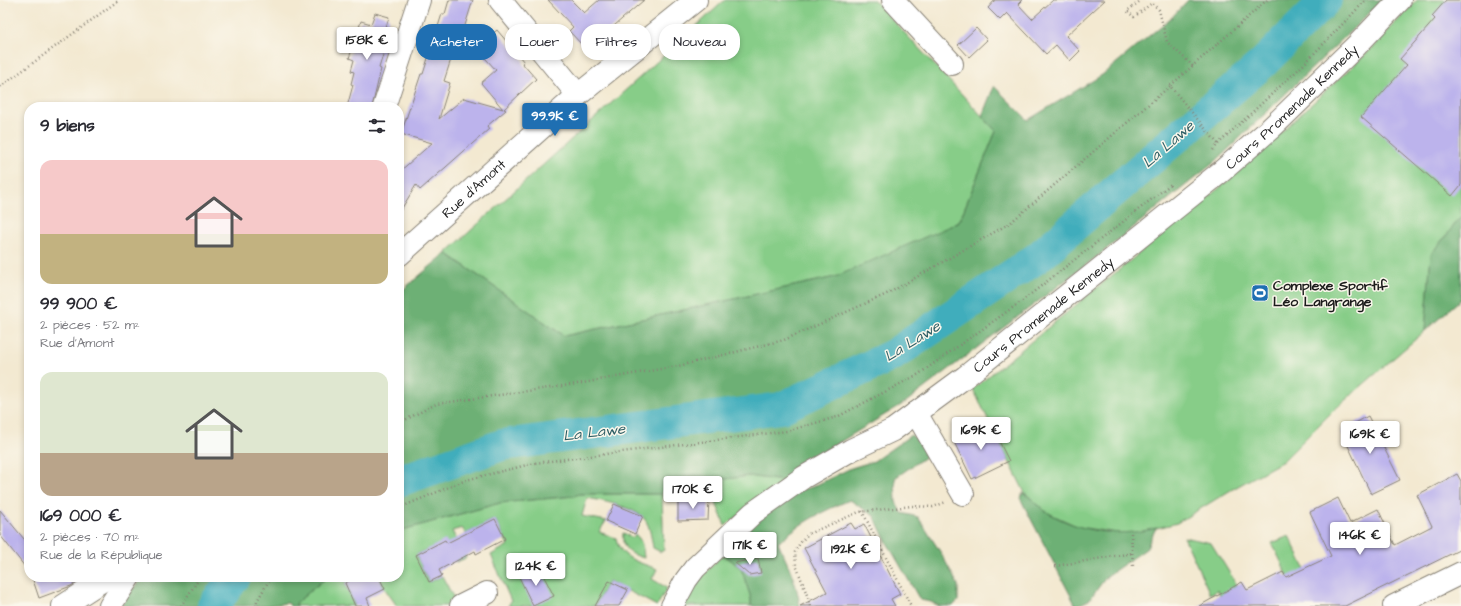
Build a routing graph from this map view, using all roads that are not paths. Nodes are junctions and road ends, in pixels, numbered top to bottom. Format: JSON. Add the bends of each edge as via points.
{"nodes":[{"id":1,"x":419,"y":0,"type":"edge"},
{"id":2,"x":500,"y":0,"type":"edge"},
{"id":3,"x":696,"y":0,"type":"edge"},
{"id":4,"x":893,"y":0,"type":"edge"},
{"id":5,"x":1400,"y":0,"type":"edge"},
{"id":6,"x":952,"y":64,"type":"dead end"},
{"id":7,"x":578,"y":95,"type":"junction"},
{"id":8,"x":386,"y":102,"type":"edge"},
{"id":9,"x":404,"y":251,"type":"edge"},
{"id":10,"x":916,"y":413,"type":"junction"},
{"id":11,"x":963,"y":494,"type":"road end"},
{"id":12,"x":1461,"y":573,"type":"edge"},
{"id":13,"x":101,"y":582,"type":"edge"},
{"id":14,"x":126,"y":582,"type":"edge"},
{"id":15,"x":487,"y":593,"type":"dead end"},
{"id":16,"x":72,"y":602,"type":"edge"},
{"id":17,"x":46,"y":606,"type":"edge"},
{"id":18,"x":110,"y":606,"type":"edge"},
{"id":19,"x":461,"y":606,"type":"edge"},
{"id":20,"x":672,"y":606,"type":"edge"},
{"id":21,"x":1394,"y":606,"type":"edge"}],
"edges":[{"from":1,"to":8,"type":"street"},
{"from":2,"to":7,"type":"street"},
{"from":3,"to":7,"type":"street","name":"Rue d'Amont"},
{"from":4,"to":6,"type":"street"},
{"from":5,"to":10,"type":"street","name":"Cours Promenade Kennedy","via":[[1324,76],[1222,171]]},
{"from":7,"to":9,"type":"street","name":"Rue d'Amont"},
{"from":10,"to":11,"type":"street"},
{"from":10,"to":20,"type":"street","name":"Cours Promenade Kennedy","via":[[893,430],[804,477],[753,513],[695,568]]},
{"from":12,"to":21,"type":"street"},
{"from":13,"to":16,"type":"street"},
{"from":14,"to":18,"type":"street"},
{"from":15,"to":19,"type":"street"},
{"from":16,"to":17,"type":"street"}]}
